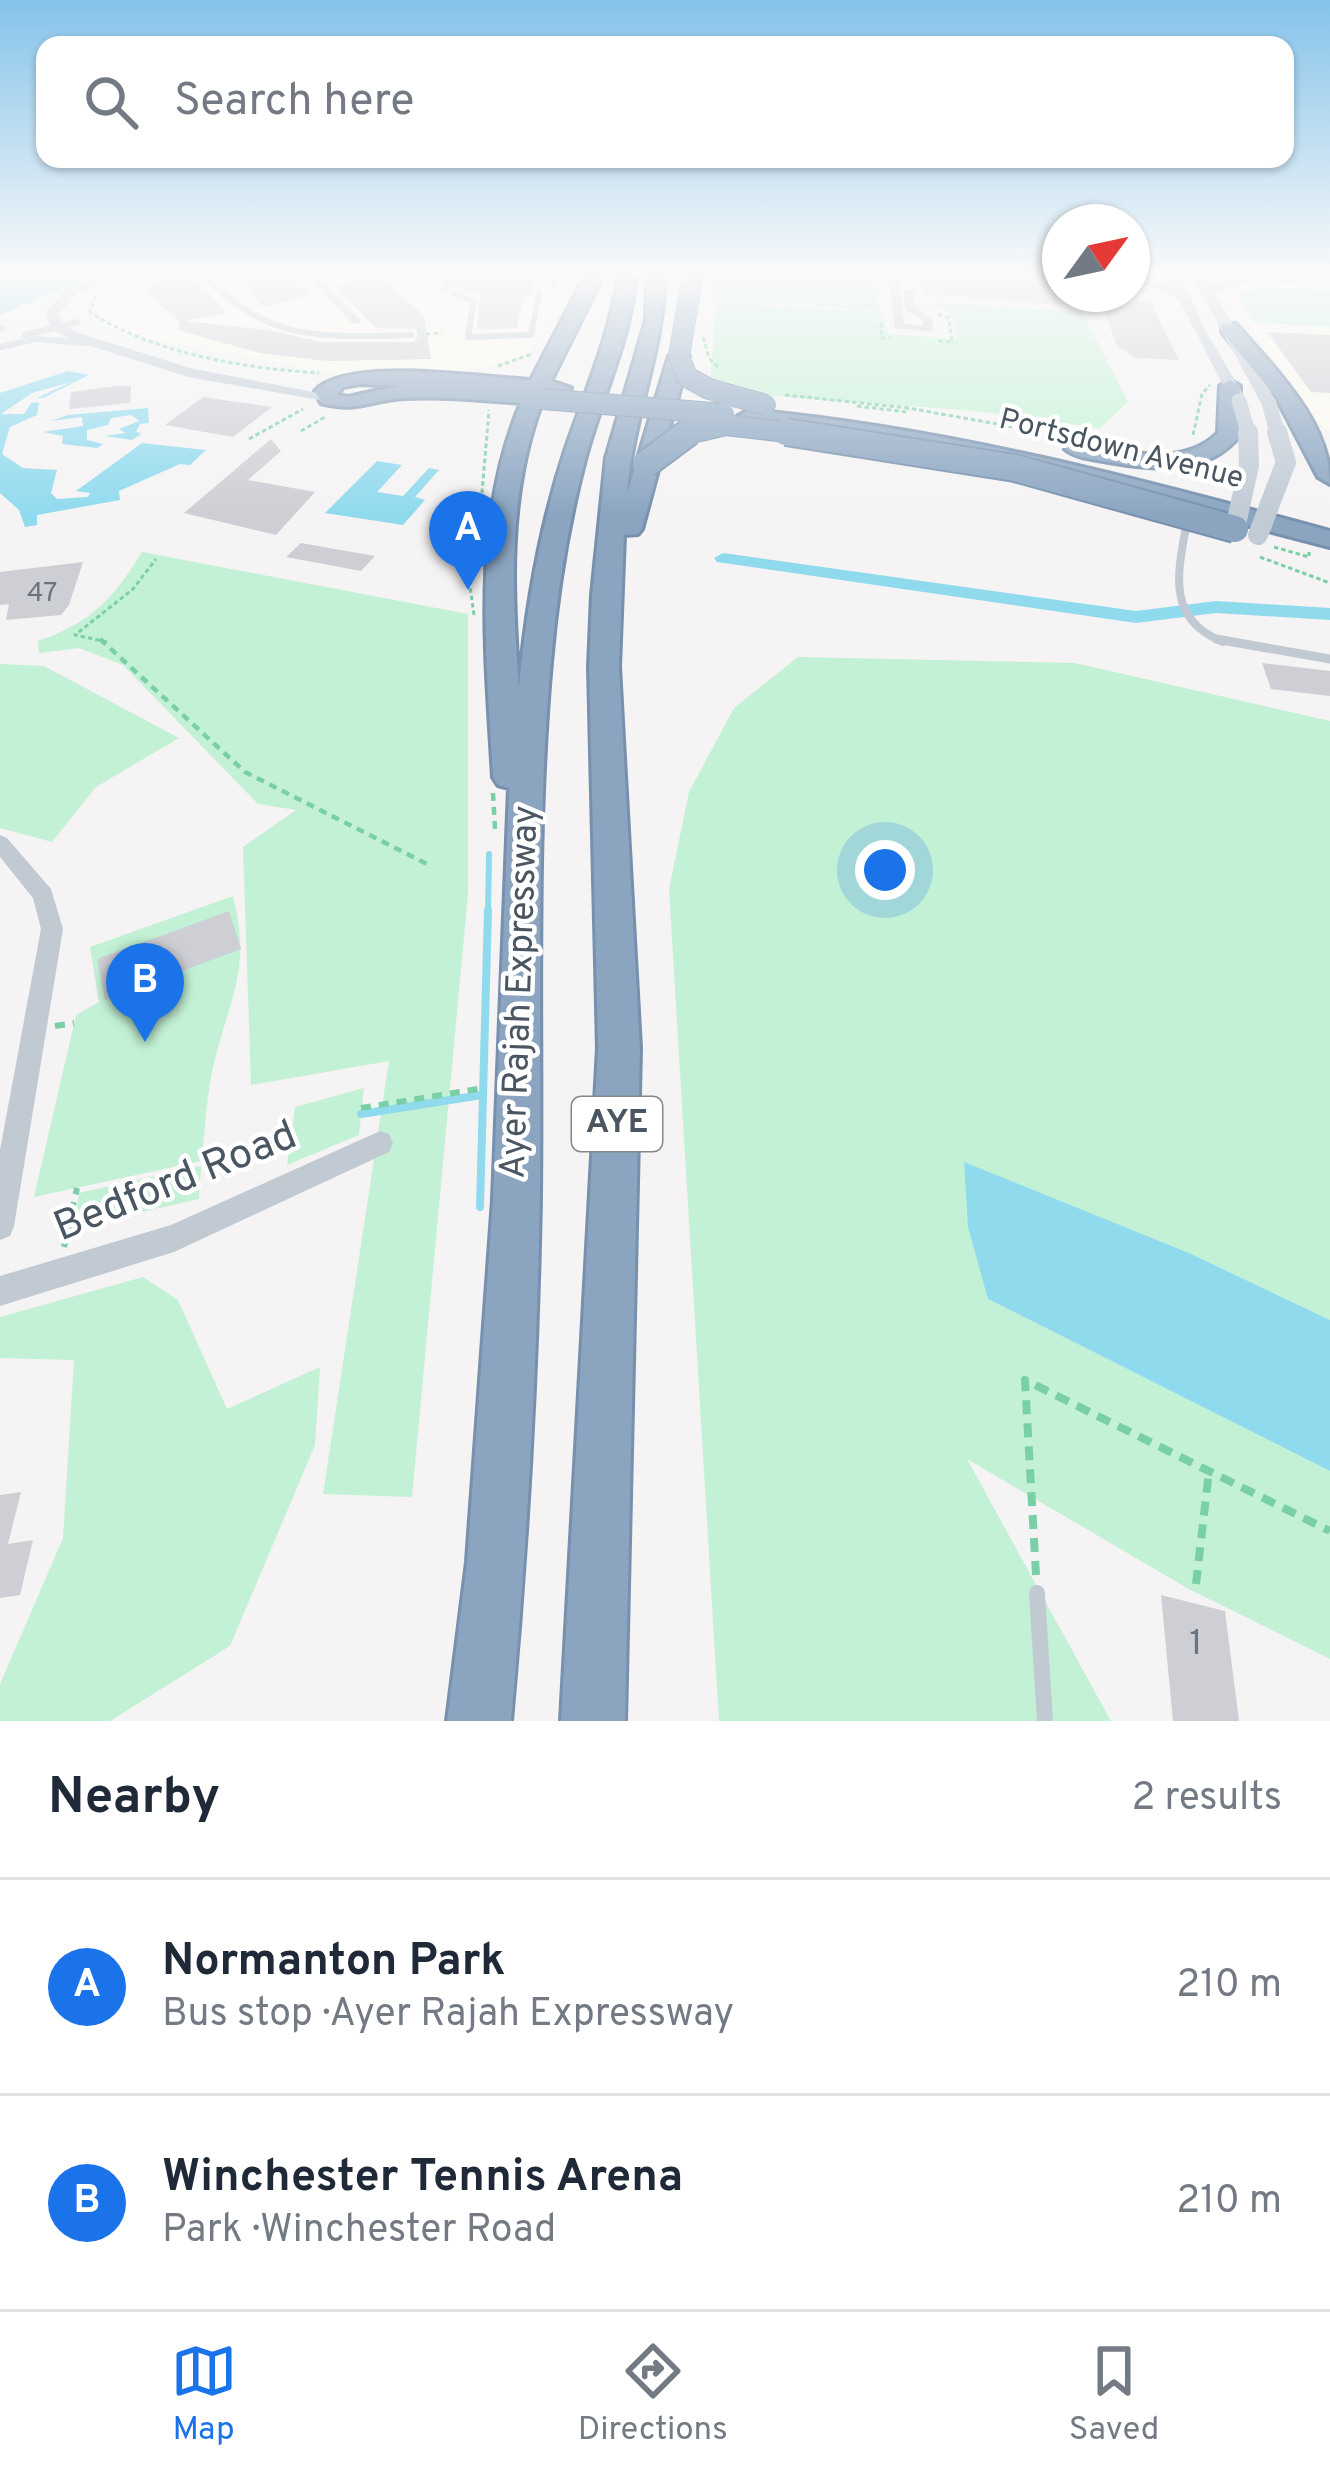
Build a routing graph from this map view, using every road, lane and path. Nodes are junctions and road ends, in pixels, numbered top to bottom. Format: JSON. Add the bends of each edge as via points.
{"nodes":[{"id":1,"x":131,"y":354,"type":"edge"},
{"id":2,"x":163,"y":354,"type":"edge"},
{"id":3,"x":551,"y":354,"type":"edge"},
{"id":4,"x":555,"y":354,"type":"edge"},
{"id":5,"x":610,"y":354,"type":"edge"},
{"id":6,"x":646,"y":354,"type":"edge"},
{"id":7,"x":708,"y":354,"type":"edge"},
{"id":8,"x":1211,"y":354,"type":"edge"},
{"id":9,"x":1243,"y":354,"type":"edge"},
{"id":10,"x":1251,"y":354,"type":"edge"},
{"id":11,"x":679,"y":356,"type":"joint"},
{"id":12,"x":728,"y":377,"type":"dead end"},
{"id":13,"x":1226,"y":387,"type":"junction"},
{"id":14,"x":331,"y":388,"type":"junction"},
{"id":15,"x":541,"y":393,"type":"junction"},
{"id":16,"x":474,"y":395,"type":"junction"},
{"id":17,"x":664,"y":403,"type":"junction"},
{"id":18,"x":765,"y":403,"type":"junction"},
{"id":19,"x":303,"y":409,"type":"dead end"},
{"id":20,"x":343,"y":412,"type":"dead end"},
{"id":21,"x":878,"y":423,"type":"junction"},
{"id":22,"x":692,"y":429,"type":"junction"},
{"id":23,"x":302,"y":431,"type":"dead end"},
{"id":24,"x":520,"y":434,"type":"junction"},
{"id":25,"x":1193,"y":435,"type":"dead end"},
{"id":26,"x":1074,"y":437,"type":"dead end"},
{"id":27,"x":249,"y":440,"type":"dead end"},
{"id":28,"x":1013,"y":442,"type":"junction"},
{"id":29,"x":646,"y":464,"type":"junction"},
{"id":30,"x":1330,"y":477,"type":"edge"},
{"id":31,"x":1166,"y":495,"type":"junction"},
{"id":32,"x":1189,"y":510,"type":"junction"},
{"id":33,"x":1330,"y":521,"type":"edge"},
{"id":34,"x":1237,"y":524,"type":"junction"},
{"id":35,"x":1330,"y":539,"type":"edge"},
{"id":36,"x":1330,"y":556,"type":"edge"},
{"id":37,"x":156,"y":559,"type":"dead end"},
{"id":38,"x":1280,"y":568,"type":"dead end"},
{"id":39,"x":1330,"y":583,"type":"edge"},
{"id":40,"x":606,"y":595,"type":"junction"},
{"id":41,"x":477,"y":621,"type":"dead end"},
{"id":42,"x":1330,"y":659,"type":"edge"},
{"id":43,"x":504,"y":806,"type":"junction"},
{"id":44,"x":0,"y":843,"type":"edge"},
{"id":45,"x":428,"y":864,"type":"dead end"},
{"id":46,"x":478,"y":1089,"type":"dead end"},
{"id":47,"x":362,"y":1108,"type":"dead end"},
{"id":48,"x":380,"y":1143,"type":"dead end"},
{"id":49,"x":77,"y":1188,"type":"dead end"},
{"id":50,"x":0,"y":1226,"type":"edge"},
{"id":51,"x":58,"y":1276,"type":"junction"},
{"id":52,"x":0,"y":1291,"type":"edge"},
{"id":53,"x":1209,"y":1471,"type":"junction"},
{"id":54,"x":1330,"y":1531,"type":"edge"},
{"id":55,"x":1196,"y":1584,"type":"dead end"},
{"id":56,"x":1037,"y":1593,"type":"joint"},
{"id":57,"x":479,"y":1721,"type":"edge"},
{"id":58,"x":593,"y":1721,"type":"edge"},
{"id":59,"x":1045,"y":1721,"type":"edge"}],
"edges":[{"from":1,"to":14,"type":"street","via":[[188,372]]},
{"from":2,"to":14,"type":"street"},
{"from":3,"to":16,"type":"highway"},
{"from":4,"to":15,"type":"highway"},
{"from":5,"to":43,"type":"highway","name":"Ayer Rajah Expressway","number":"AYE","via":[[575,456]]},
{"from":6,"to":40,"type":"highway","number":"AYE","via":[[618,458]]},
{"from":7,"to":12,"type":"path"},
{"from":8,"to":13,"type":"street"},
{"from":9,"to":34,"type":"street","bridge":true,"via":[[1269,403],[1286,462]]},
{"from":10,"to":30,"type":"highway","via":[[1285,394]]},
{"from":11,"to":17,"type":"highway"},
{"from":11,"to":18,"type":"highway","bridge":true,"via":[[687,377]]},
{"from":13,"to":25,"type":"path"},
{"from":13,"to":28,"type":"highway","via":[[1229,435],[1196,456],[1164,460]]},
{"from":13,"to":34,"type":"street","bridge":true,"via":[[1250,425],[1253,456]]},
{"from":14,"to":16,"type":"highway","via":[[349,404],[385,388]]},
{"from":15,"to":16,"type":"highway","name":"Portsdown Avenue"},
{"from":15,"to":17,"type":"highway","name":"Portsdown Avenue","bridge":true},
{"from":15,"to":24,"type":"highway"},
{"from":16,"to":24,"type":"highway","via":[[500,406]]},
{"from":16,"to":41,"type":"path","via":[[492,417],[476,535],[467,545],[468,600]]},
{"from":17,"to":18,"type":"highway","name":"Portsdown Avenue","bridge":true},
{"from":17,"to":29,"type":"highway"},
{"from":18,"to":21,"type":"highway","name":"Portsdown Avenue"},
{"from":18,"to":22,"type":"highway","bridge":true},
{"from":18,"to":26,"type":"path","via":[[908,408]]},
{"from":19,"to":27,"type":"path"},
{"from":20,"to":23,"type":"path"},
{"from":21,"to":28,"type":"highway","name":"Portsdown Avenue"},
{"from":21,"to":31,"type":"highway","name":"Portsdown Avenue"},
{"from":22,"to":29,"type":"highway","bridge":true},
{"from":22,"to":34,"type":"highway","bridge":true,"via":[[868,440],[983,459]]},
{"from":24,"to":43,"type":"highway","via":[[507,483]]},
{"from":28,"to":33,"type":"highway","name":"Portsdown Avenue"},
{"from":29,"to":40,"type":"highway"},
{"from":31,"to":32,"type":"lane"},
{"from":31,"to":34,"type":"highway","name":"Portsdown Avenue"},
{"from":32,"to":34,"type":"lane"},
{"from":32,"to":42,"type":"lane","via":[[1176,570],[1188,625],[1211,638]]},
{"from":34,"to":35,"type":"highway","name":"Portsdown Avenue"},
{"from":34,"to":36,"type":"highway"},
{"from":37,"to":45,"type":"path","via":[[133,589],[75,635],[104,640],[244,772]]},
{"from":38,"to":39,"type":"path"},
{"from":40,"to":58,"type":"highway","number":"AYE","via":[[619,1048]]},
{"from":43,"to":57,"type":"highway","name":"Ayer Rajah Expressway","number":"AYE","via":[[515,1200]]},
{"from":44,"to":50,"type":"street","via":[[43,895],[52,929]]},
{"from":46,"to":47,"type":"path"},
{"from":48,"to":51,"type":"street","name":"Bedford Road","via":[[174,1238]]},
{"from":49,"to":51,"type":"path"},
{"from":51,"to":52,"type":"street","name":"Bedford Road"},
{"from":53,"to":54,"type":"path"},
{"from":53,"to":55,"type":"path"},
{"from":53,"to":56,"type":"path","via":[[1025,1380]]},
{"from":56,"to":59,"type":"lane"}]}
